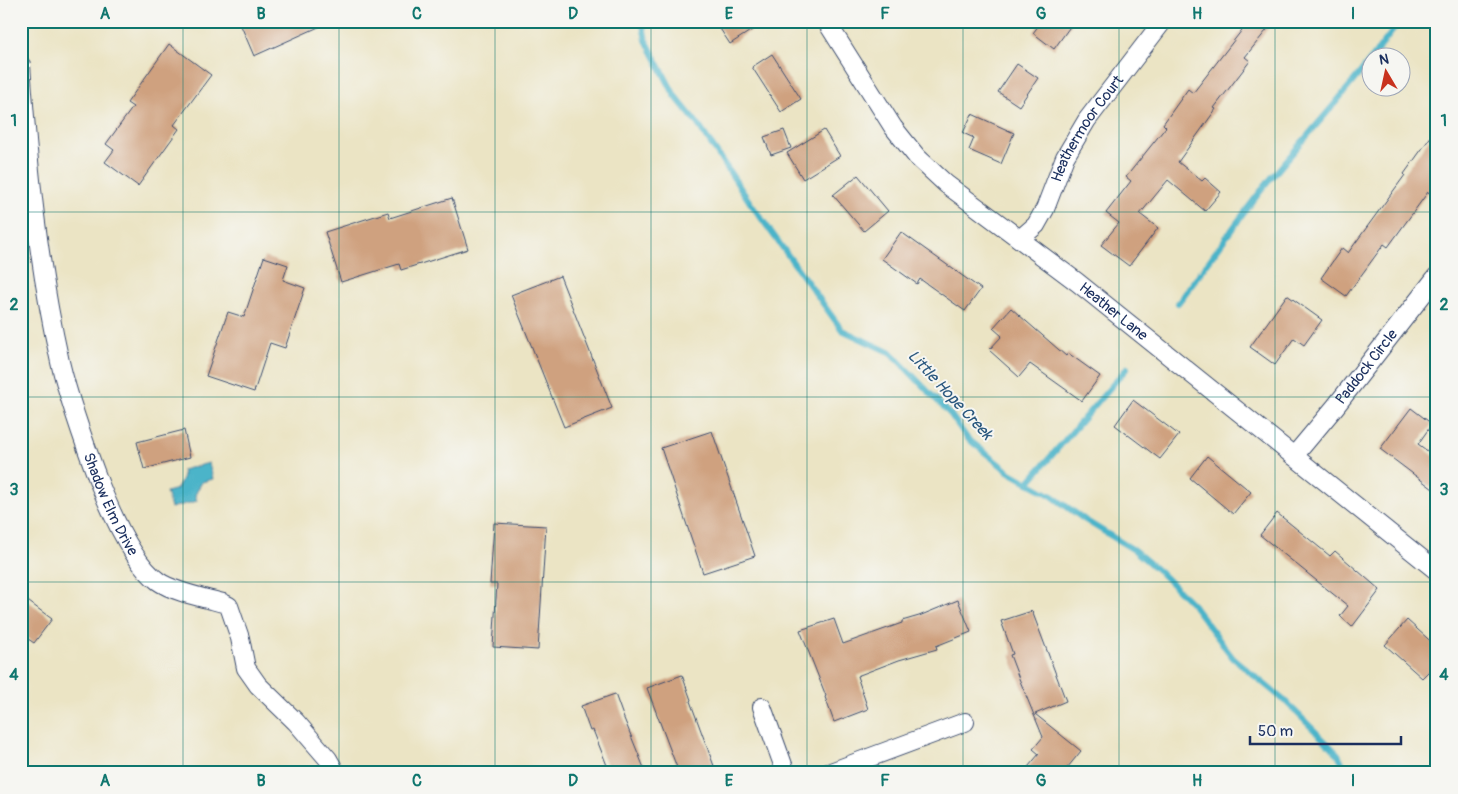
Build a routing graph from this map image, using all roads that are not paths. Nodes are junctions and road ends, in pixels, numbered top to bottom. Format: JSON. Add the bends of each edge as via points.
{"nodes":[{"id":1,"x":826,"y":21,"type":"edge"},
{"id":2,"x":1163,"y":21,"type":"edge"},
{"id":3,"x":21,"y":65,"type":"edge"},
{"id":4,"x":1020,"y":239,"type":"junction"},
{"id":5,"x":1437,"y":276,"type":"edge"},
{"id":6,"x":1294,"y":456,"type":"junction"},
{"id":7,"x":1437,"y":571,"type":"edge"},
{"id":8,"x":762,"y":707,"type":"dead end"},
{"id":9,"x":965,"y":722,"type":"dead end"},
{"id":10,"x":336,"y":773,"type":"edge"},
{"id":11,"x":786,"y":773,"type":"edge"},
{"id":12,"x":828,"y":773,"type":"edge"}],
"edges":[{"from":1,"to":4,"type":"street","name":"Heather Lane","via":[[893,127],[917,158],[946,184]]},
{"from":2,"to":4,"type":"street","name":"Heathermoor Court","via":[[1087,120],[1065,157],[1036,225]]},
{"from":3,"to":10,"type":"street","name":"Shadow Elm Drive","via":[[26,146],[42,275],[60,364],[107,503],[142,563],[158,581],[229,606],[246,668],[328,759]]},
{"from":4,"to":6,"type":"street","name":"Heather Lane"},
{"from":5,"to":6,"type":"street","name":"Paddock Circle"},
{"from":6,"to":7,"type":"street","name":"Heather Lane"},
{"from":8,"to":11,"type":"street"},
{"from":9,"to":12,"type":"street"}]}
